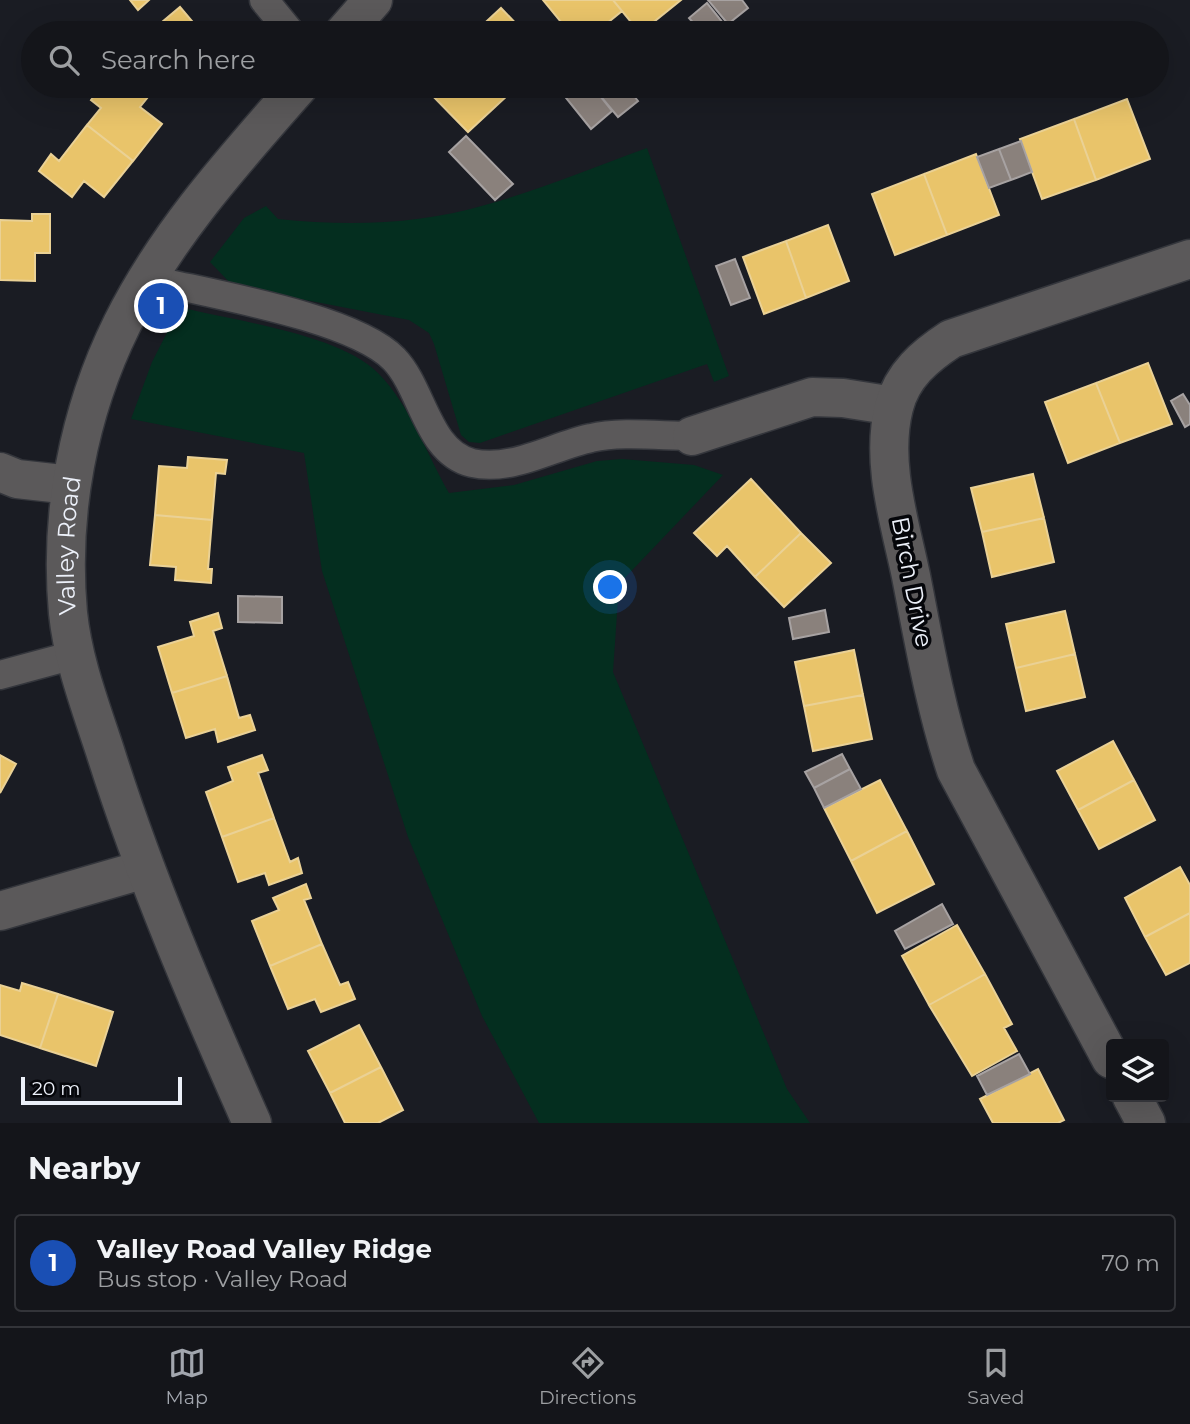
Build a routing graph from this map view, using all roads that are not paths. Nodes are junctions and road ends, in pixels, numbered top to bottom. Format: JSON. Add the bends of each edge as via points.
{"nodes":[{"id":1,"x":264,"y":0,"type":"edge"},
{"id":2,"x":373,"y":0,"type":"edge"},
{"id":3,"x":281,"y":21,"type":"edge"},
{"id":4,"x":355,"y":21,"type":"edge"},
{"id":5,"x":289,"y":98,"type":"edge"},
{"id":6,"x":1190,"y":259,"type":"edge"},
{"id":7,"x":148,"y":279,"type":"junction"},
{"id":8,"x":894,"y":406,"type":"junction"},
{"id":9,"x":692,"y":436,"type":"joint"},
{"id":10,"x":0,"y":472,"type":"edge"},
{"id":11,"x":71,"y":485,"type":"junction"},
{"id":12,"x":74,"y":655,"type":"junction"},
{"id":13,"x":0,"y":675,"type":"edge"},
{"id":14,"x":145,"y":869,"type":"junction"},
{"id":15,"x":0,"y":911,"type":"edge"},
{"id":16,"x":1106,"y":1050,"type":"edge"},
{"id":17,"x":1135,"y":1102,"type":"edge"},
{"id":18,"x":252,"y":1123,"type":"edge"},
{"id":19,"x":1146,"y":1123,"type":"edge"}],
"edges":[{"from":1,"to":3,"type":"lane"},
{"from":2,"to":4,"type":"street"},
{"from":5,"to":7,"type":"street","name":"Valley Road","via":[[216,181]]},
{"from":6,"to":8,"type":"street","name":"Birch Drive","via":[[951,339],[926,356],[906,378]]},
{"from":7,"to":9,"type":"lane","via":[[335,325],[368,338],[395,360],[438,437],[451,452],[469,462],[489,466],[510,462],[593,437]]},
{"from":7,"to":11,"type":"street","name":"Valley Road","via":[[90,402]]},
{"from":8,"to":9,"type":"street","via":[[812,397]]},
{"from":8,"to":16,"type":"street","name":"Birch Drive","via":[[890,467],[939,719],[951,757]]},
{"from":10,"to":11,"type":"street","via":[[17,479]]},
{"from":11,"to":12,"type":"street","name":"Valley Road","via":[[66,570]]},
{"from":12,"to":13,"type":"lane"},
{"from":12,"to":14,"type":"street","name":"Valley Road"},
{"from":14,"to":15,"type":"street"},
{"from":14,"to":18,"type":"street","name":"Valley Road"},
{"from":17,"to":19,"type":"street"}]}
